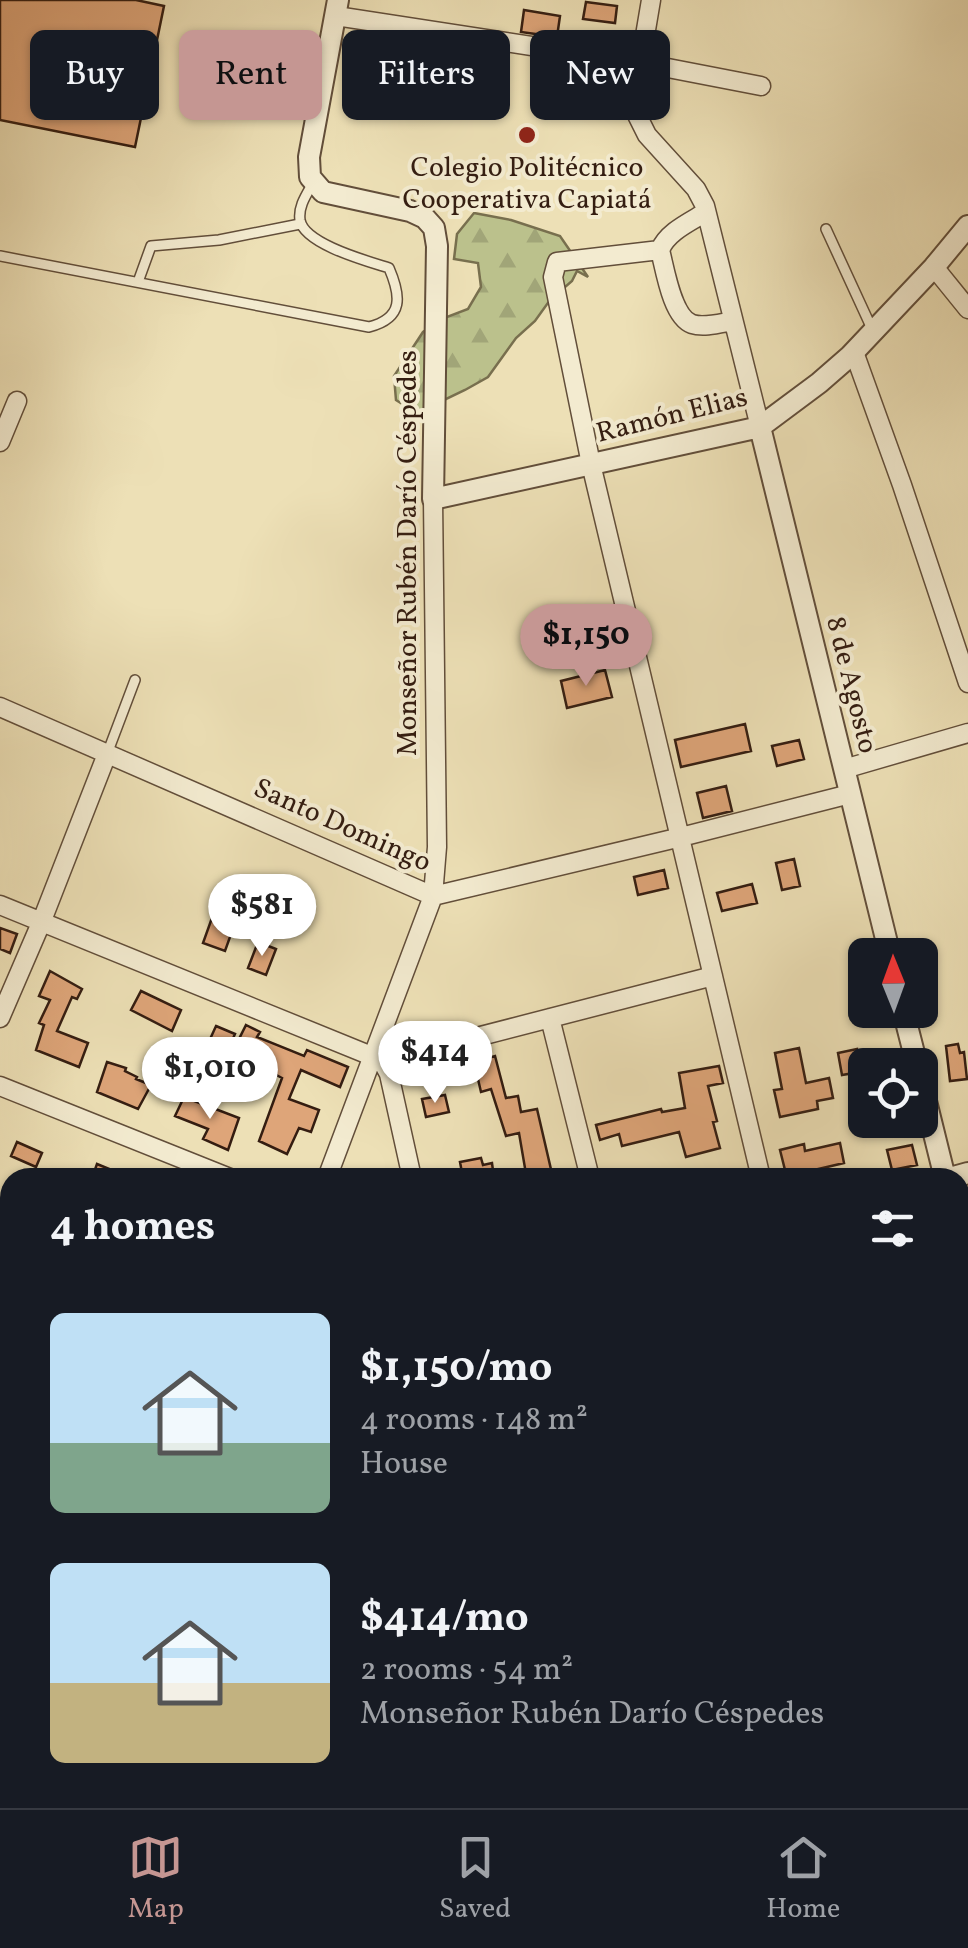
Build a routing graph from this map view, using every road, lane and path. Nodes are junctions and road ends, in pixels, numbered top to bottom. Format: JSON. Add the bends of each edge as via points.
{"nodes":[{"id":1,"x":651,"y":0,"type":"edge"},
{"id":2,"x":337,"y":8,"type":"edge"},
{"id":3,"x":647,"y":30,"type":"edge"},
{"id":4,"x":530,"y":43,"type":"edge"},
{"id":5,"x":670,"y":68,"type":"edge"},
{"id":6,"x":761,"y":86,"type":"dead end"},
{"id":7,"x":640,"y":120,"type":"edge"},
{"id":8,"x":314,"y":181,"type":"junction"},
{"id":9,"x":706,"y":212,"type":"junction"},
{"id":10,"x":300,"y":224,"type":"junction"},
{"id":11,"x":968,"y":226,"type":"edge"},
{"id":12,"x":826,"y":229,"type":"dead end"},
{"id":13,"x":660,"y":250,"type":"junction"},
{"id":14,"x":0,"y":256,"type":"edge"},
{"id":15,"x":934,"y":267,"type":"junction"},
{"id":16,"x":138,"y":282,"type":"junction"},
{"id":17,"x":968,"y":309,"type":"edge"},
{"id":18,"x":733,"y":321,"type":"junction"},
{"id":19,"x":873,"y":332,"type":"junction"},
{"id":20,"x":854,"y":352,"type":"junction"},
{"id":21,"x":17,"y":401,"type":"dead end"},
{"id":22,"x":760,"y":428,"type":"junction"},
{"id":23,"x":0,"y":442,"type":"edge"},
{"id":24,"x":590,"y":464,"type":"junction"},
{"id":25,"x":433,"y":499,"type":"junction"},
{"id":26,"x":135,"y":680,"type":"dead end"},
{"id":27,"x":968,"y":683,"type":"edge"},
{"id":28,"x":0,"y":707,"type":"edge"},
{"id":29,"x":968,"y":734,"type":"edge"},
{"id":30,"x":107,"y":754,"type":"junction"},
{"id":31,"x":844,"y":770,"type":"junction"},
{"id":32,"x":850,"y":794,"type":"junction"},
{"id":33,"x":681,"y":837,"type":"junction"},
{"id":34,"x":433,"y":896,"type":"junction"},
{"id":35,"x":0,"y":905,"type":"edge"},
{"id":36,"x":41,"y":922,"type":"junction"},
{"id":37,"x":886,"y":938,"type":"edge"},
{"id":38,"x":714,"y":976,"type":"junction"},
{"id":39,"x":0,"y":1018,"type":"edge"},
{"id":40,"x":550,"y":1018,"type":"junction"},
{"id":41,"x":377,"y":1060,"type":"junction"},
{"id":42,"x":0,"y":1086,"type":"edge"},
{"id":43,"x":937,"y":1138,"type":"edge"},
{"id":44,"x":205,"y":1168,"type":"edge"},
{"id":45,"x":331,"y":1168,"type":"edge"},
{"id":46,"x":410,"y":1168,"type":"edge"},
{"id":47,"x":588,"y":1168,"type":"edge"},
{"id":48,"x":759,"y":1168,"type":"edge"},
{"id":49,"x":945,"y":1168,"type":"edge"}],
"edges":[{"from":1,"to":3,"type":"street"},
{"from":2,"to":4,"type":"street"},
{"from":2,"to":8,"type":"street","via":[[309,157]]},
{"from":5,"to":6,"type":"street"},
{"from":7,"to":9,"type":"street","via":[[696,189]]},
{"from":8,"to":10,"type":"lane"},
{"from":8,"to":25,"type":"street","name":"Monseñor Rubén Darío Céspedes","via":[[323,192],[410,211],[434,228]]},
{"from":9,"to":13,"type":"street"},
{"from":9,"to":18,"type":"street"},
{"from":10,"to":16,"type":"lane","via":[[151,246]]},
{"from":10,"to":16,"type":"lane","via":[[344,254],[388,268],[398,290],[391,316],[369,326]]},
{"from":11,"to":15,"type":"street","name":"Ramón Elias"},
{"from":12,"to":19,"type":"lane"},
{"from":13,"to":18,"type":"street","via":[[686,321]]},
{"from":13,"to":24,"type":"street","via":[[554,266]]},
{"from":14,"to":16,"type":"lane"},
{"from":15,"to":17,"type":"street"},
{"from":15,"to":19,"type":"street","name":"Ramón Elias"},
{"from":18,"to":22,"type":"street"},
{"from":19,"to":20,"type":"street","name":"Ramón Elias"},
{"from":20,"to":22,"type":"street","name":"Ramón Elias"},
{"from":20,"to":27,"type":"street"},
{"from":21,"to":23,"type":"street"},
{"from":22,"to":24,"type":"street","name":"Ramón Elias"},
{"from":22,"to":31,"type":"street","name":"8 de Agosto"},
{"from":24,"to":25,"type":"street","name":"Ramón Elias"},
{"from":24,"to":33,"type":"street"},
{"from":25,"to":34,"type":"street","name":"Monseñor Rubén Darío Céspedes"},
{"from":26,"to":30,"type":"lane"},
{"from":28,"to":30,"type":"street","name":"Santo Domingo"},
{"from":29,"to":31,"type":"street"},
{"from":30,"to":34,"type":"street","name":"Santo Domingo"},
{"from":30,"to":36,"type":"street"},
{"from":31,"to":32,"type":"street","name":"8 de Agosto"},
{"from":32,"to":33,"type":"street","name":"Santo Domingo"},
{"from":32,"to":37,"type":"street","name":"8 de Agosto"},
{"from":33,"to":34,"type":"street","name":"Santo Domingo"},
{"from":33,"to":38,"type":"street"},
{"from":34,"to":41,"type":"street","name":"Monseñor Rubén Darío Céspedes"},
{"from":35,"to":36,"type":"street"},
{"from":36,"to":39,"type":"street"},
{"from":36,"to":41,"type":"street"},
{"from":38,"to":40,"type":"street"},
{"from":38,"to":48,"type":"street"},
{"from":40,"to":41,"type":"street"},
{"from":40,"to":47,"type":"street"},
{"from":41,"to":45,"type":"street","name":"Monseñor Rubén Darío Céspedes"},
{"from":41,"to":46,"type":"street","via":[[389,1074]]},
{"from":42,"to":44,"type":"street"},
{"from":43,"to":49,"type":"street"}]}
